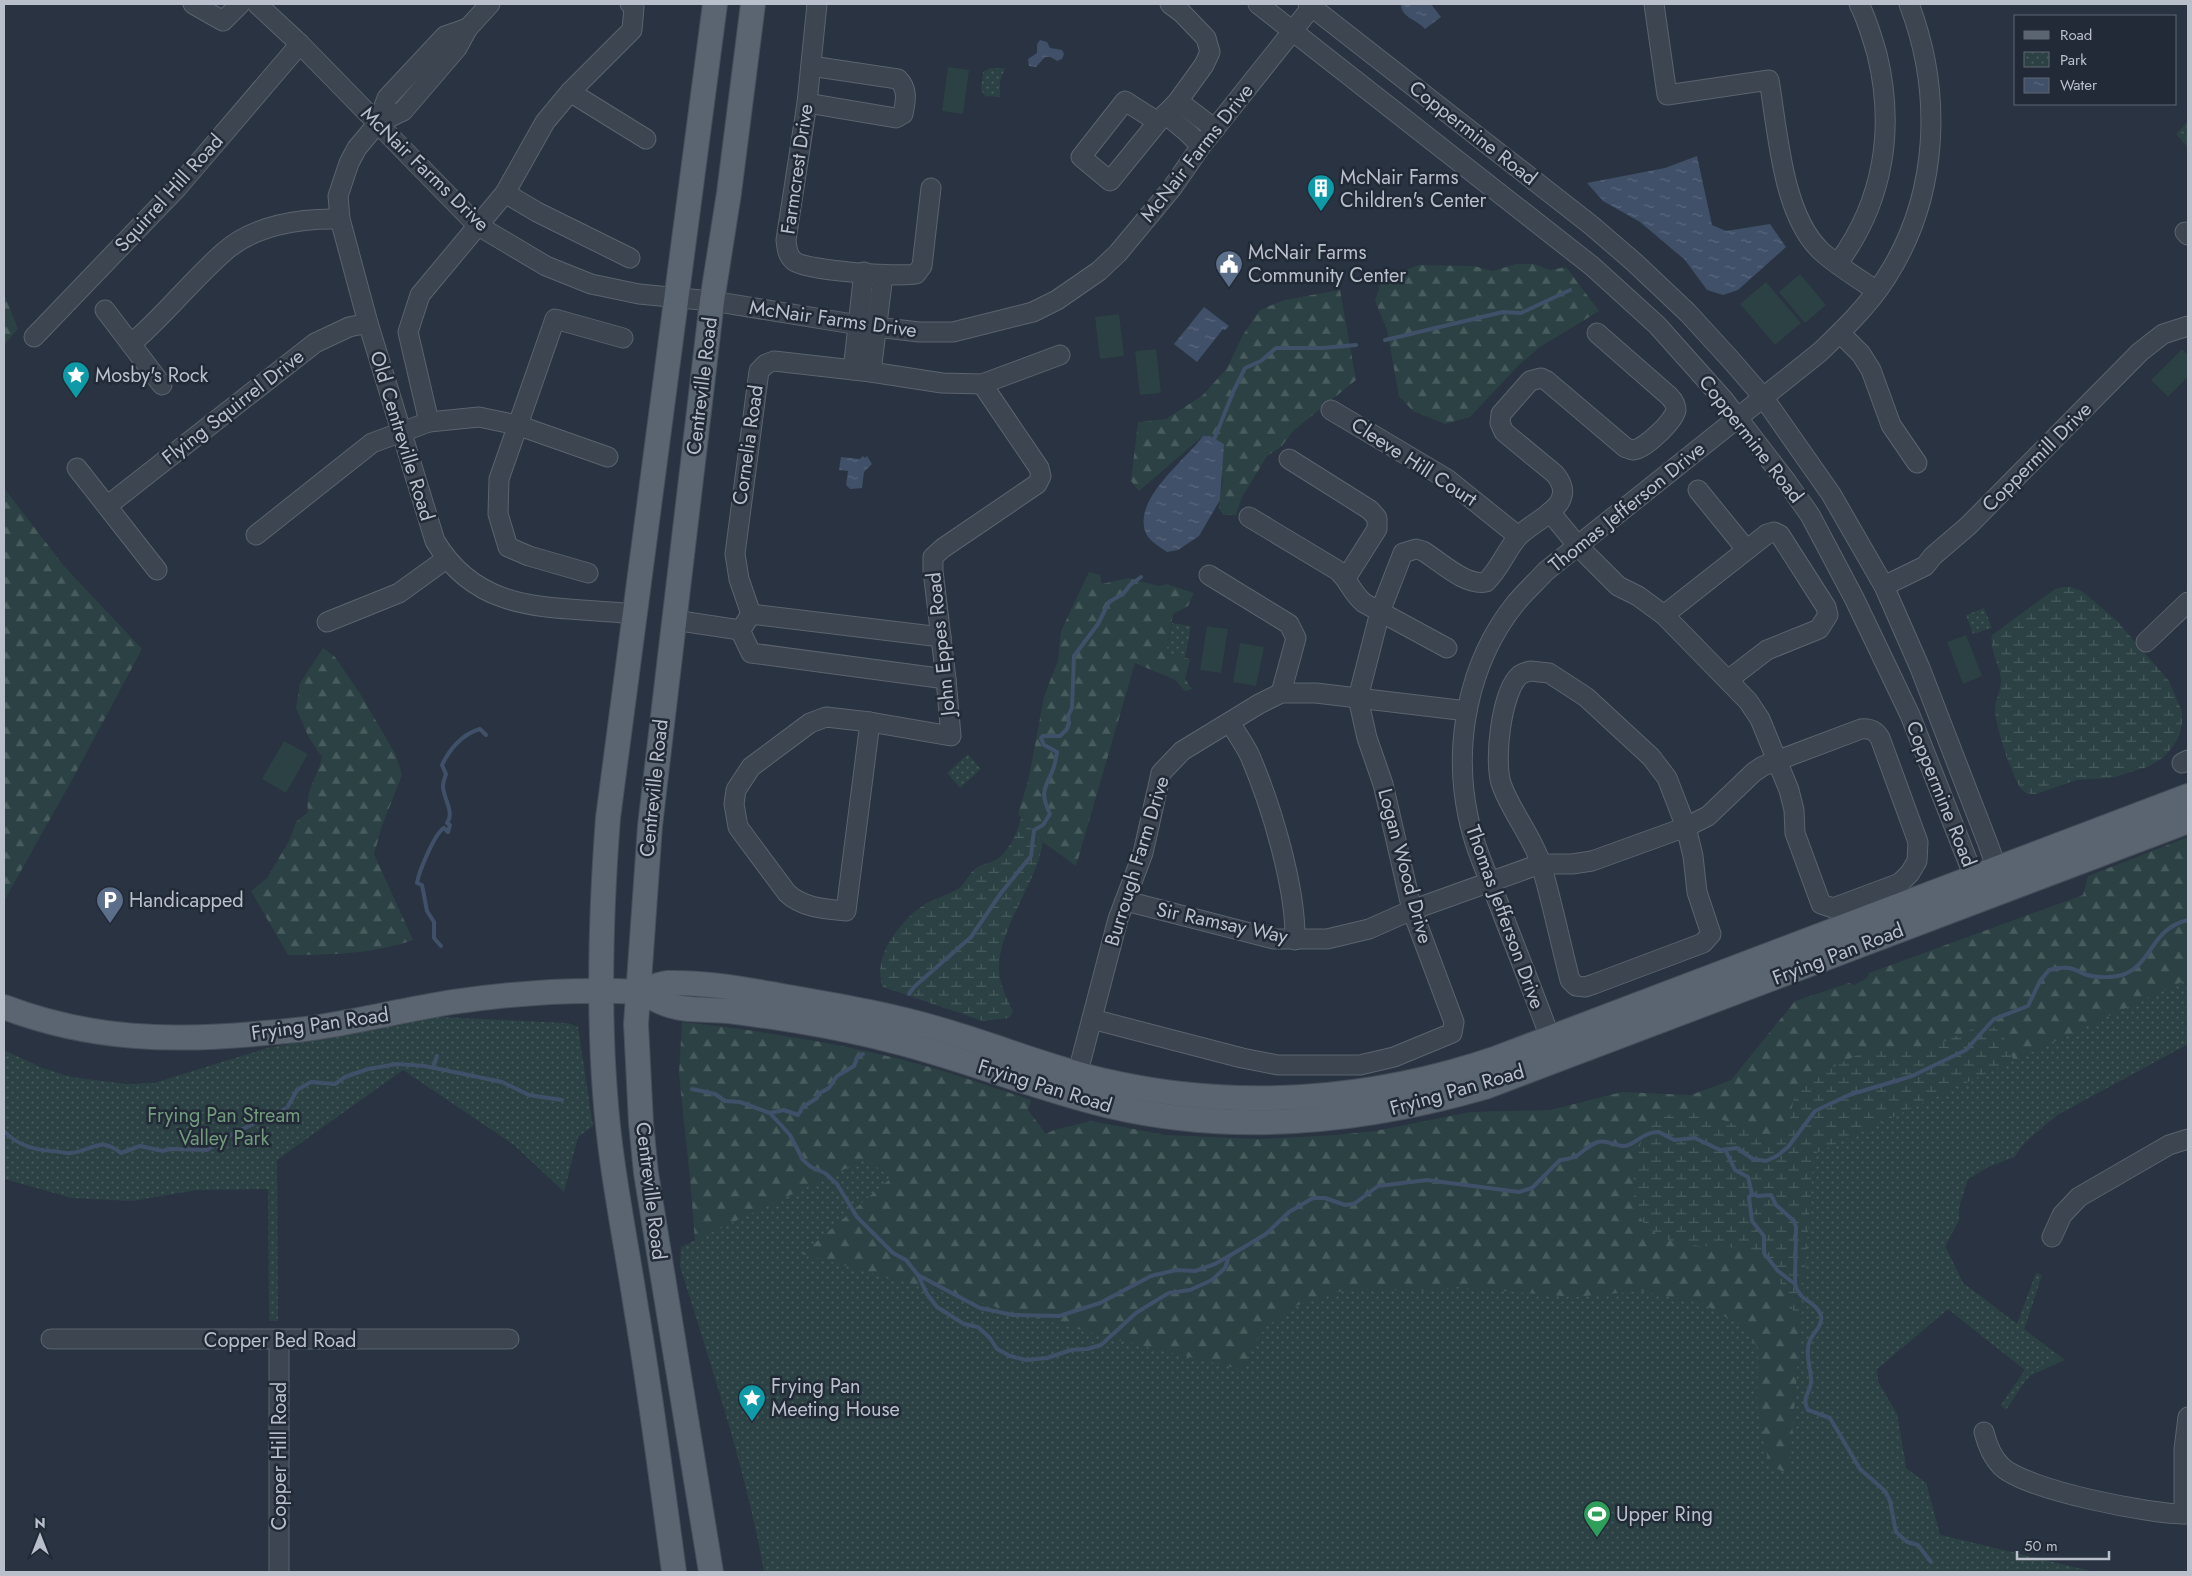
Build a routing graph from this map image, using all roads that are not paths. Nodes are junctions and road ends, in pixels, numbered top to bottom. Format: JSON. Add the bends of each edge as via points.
{"nodes":[{"id":1,"x":193,"y":4,"type":"edge"},
{"id":2,"x":240,"y":4,"type":"edge"},
{"id":3,"x":257,"y":4,"type":"edge"},
{"id":4,"x":490,"y":4,"type":"edge"},
{"id":5,"x":630,"y":4,"type":"edge"},
{"id":6,"x":714,"y":4,"type":"edge"},
{"id":7,"x":753,"y":4,"type":"edge"},
{"id":8,"x":816,"y":4,"type":"edge"},
{"id":9,"x":1170,"y":4,"type":"edge"},
{"id":10,"x":1258,"y":4,"type":"edge"},
{"id":11,"x":1654,"y":4,"type":"edge"},
{"id":12,"x":1858,"y":4,"type":"edge"},
{"id":13,"x":1909,"y":4,"type":"edge"},
{"id":14,"x":1311,"y":5,"type":"edge"},
{"id":15,"x":1292,"y":32,"type":"junction"},
{"id":16,"x":300,"y":44,"type":"junction"},
{"id":17,"x":811,"y":66,"type":"junction"},
{"id":18,"x":570,"y":92,"type":"junction"},
{"id":19,"x":1178,"y":100,"type":"junction"},
{"id":20,"x":807,"y":103,"type":"junction"},
{"id":21,"x":378,"y":123,"type":"junction"},
{"id":22,"x":1215,"y":129,"type":"junction"},
{"id":23,"x":646,"y":139,"type":"dead end"},
{"id":24,"x":1201,"y":146,"type":"junction"},
{"id":25,"x":930,"y":188,"type":"dead end"},
{"id":26,"x":505,"y":192,"type":"junction"},
{"id":27,"x":340,"y":219,"type":"junction"},
{"id":28,"x":477,"y":225,"type":"junction"},
{"id":29,"x":630,"y":258,"type":"dead end"},
{"id":30,"x":1838,"y":263,"type":"junction"},
{"id":31,"x":864,"y":272,"type":"junction"},
{"id":32,"x":883,"y":275,"type":"junction"},
{"id":33,"x":1877,"y":291,"type":"junction"},
{"id":34,"x":676,"y":298,"type":"junction"},
{"id":35,"x":712,"y":301,"type":"junction"},
{"id":36,"x":105,"y":310,"type":"dead end"},
{"id":37,"x":368,"y":323,"type":"junction"},
{"id":38,"x":859,"y":325,"type":"junction"},
{"id":39,"x":2188,"y":326,"type":"edge"},
{"id":40,"x":878,"y":327,"type":"junction"},
{"id":41,"x":1597,"y":333,"type":"dead end"},
{"id":42,"x":1840,"y":333,"type":"junction"},
{"id":43,"x":34,"y":337,"type":"dead end"},
{"id":44,"x":623,"y":338,"type":"dead end"},
{"id":45,"x":131,"y":344,"type":"junction"},
{"id":46,"x":1060,"y":355,"type":"dead end"},
{"id":47,"x":862,"y":371,"type":"junction"},
{"id":48,"x":982,"y":384,"type":"junction"},
{"id":49,"x":162,"y":385,"type":"dead end"},
{"id":50,"x":1763,"y":397,"type":"junction"},
{"id":51,"x":1331,"y":410,"type":"dead end"},
{"id":52,"x":1738,"y":418,"type":"junction"},
{"id":53,"x":429,"y":422,"type":"junction"},
{"id":54,"x":518,"y":425,"type":"junction"},
{"id":55,"x":401,"y":431,"type":"junction"},
{"id":56,"x":608,"y":457,"type":"dead end"},
{"id":57,"x":1289,"y":459,"type":"dead end"},
{"id":58,"x":1917,"y":464,"type":"dead end"},
{"id":59,"x":77,"y":468,"type":"dead end"},
{"id":60,"x":1698,"y":490,"type":"dead end"},
{"id":61,"x":107,"y":506,"type":"junction"},
{"id":62,"x":1550,"y":512,"type":"junction"},
{"id":63,"x":1249,"y":517,"type":"dead end"},
{"id":64,"x":256,"y":535,"type":"dead end"},
{"id":65,"x":1518,"y":536,"type":"junction"},
{"id":66,"x":1578,"y":546,"type":"junction"},
{"id":67,"x":1746,"y":549,"type":"junction"},
{"id":68,"x":446,"y":559,"type":"junction"},
{"id":69,"x":157,"y":570,"type":"dead end"},
{"id":70,"x":588,"y":573,"type":"dead end"},
{"id":71,"x":1209,"y":575,"type":"dead end"},
{"id":72,"x":1346,"y":578,"type":"junction"},
{"id":73,"x":1884,"y":586,"type":"junction"},
{"id":74,"x":2188,"y":602,"type":"edge"},
{"id":75,"x":1380,"y":612,"type":"junction"},
{"id":76,"x":634,"y":614,"type":"junction"},
{"id":77,"x":751,"y":614,"type":"junction"},
{"id":78,"x":1664,"y":614,"type":"junction"},
{"id":79,"x":674,"y":620,"type":"junction"},
{"id":80,"x":326,"y":622,"type":"dead end"},
{"id":81,"x":740,"y":630,"type":"junction"},
{"id":82,"x":941,"y":638,"type":"junction"},
{"id":83,"x":2146,"y":642,"type":"dead end"},
{"id":84,"x":1447,"y":648,"type":"dead end"},
{"id":85,"x":946,"y":679,"type":"junction"},
{"id":86,"x":1728,"y":680,"type":"junction"},
{"id":87,"x":1281,"y":694,"type":"junction"},
{"id":88,"x":1358,"y":698,"type":"junction"},
{"id":89,"x":1467,"y":711,"type":"junction"},
{"id":90,"x":870,"y":722,"type":"junction"},
{"id":91,"x":1230,"y":723,"type":"junction"},
{"id":92,"x":1778,"y":761,"type":"junction"},
{"id":93,"x":2188,"y":796,"type":"edge"},
{"id":94,"x":2188,"y":821,"type":"edge"},
{"id":95,"x":1686,"y":827,"type":"junction"},
{"id":96,"x":1540,"y":864,"type":"junction"},
{"id":97,"x":1997,"y":869,"type":"junction"},
{"id":98,"x":1974,"y":877,"type":"junction"},
{"id":99,"x":1489,"y":881,"type":"junction"},
{"id":100,"x":1995,"y":895,"type":"junction"},
{"id":101,"x":1126,"y":901,"type":"junction"},
{"id":102,"x":1412,"y":910,"type":"junction"},
{"id":103,"x":1295,"y":940,"type":"junction"},
{"id":104,"x":600,"y":991,"type":"junction"},
{"id":105,"x":638,"y":992,"type":"junction"},
{"id":106,"x":4,"y":1007,"type":"edge"},
{"id":107,"x":1092,"y":1019,"type":"junction"},
{"id":108,"x":1550,"y":1038,"type":"junction"},
{"id":109,"x":1558,"y":1060,"type":"junction"},
{"id":110,"x":1078,"y":1073,"type":"junction"},
{"id":111,"x":1072,"y":1096,"type":"junction"},
{"id":112,"x":2188,"y":1139,"type":"edge"},
{"id":113,"x":2052,"y":1238,"type":"dead end"},
{"id":114,"x":51,"y":1339,"type":"dead end"},
{"id":115,"x":509,"y":1339,"type":"dead end"},
{"id":116,"x":279,"y":1340,"type":"junction"},
{"id":117,"x":2188,"y":1417,"type":"edge"},
{"id":118,"x":1984,"y":1432,"type":"dead end"},
{"id":119,"x":2186,"y":1514,"type":"edge"},
{"id":120,"x":279,"y":1572,"type":"edge"},
{"id":121,"x":674,"y":1572,"type":"edge"},
{"id":122,"x":710,"y":1572,"type":"edge"}],
"edges":[{"from":1,"to":2,"type":"street","via":[[223,21]]},
{"from":3,"to":16,"type":"street","name":"McNair Farms Drive"},
{"from":4,"to":21,"type":"street","via":[[403,111]]},
{"from":5,"to":18,"type":"street","via":[[634,7],[632,30]]},
{"from":6,"to":34,"type":"main road","name":"Centreville Road"},
{"from":7,"to":35,"type":"main road","name":"Centreville Road"},
{"from":8,"to":17,"type":"street","name":"Farmcrest Drive"},
{"from":9,"to":19,"type":"street","via":[[1206,38],[1210,52]]},
{"from":10,"to":15,"type":"street","name":"Coppermine Road"},
{"from":11,"to":30,"type":"street","via":[[1667,95],[1770,80],[1789,197],[1802,227],[1820,251]]},
{"from":12,"to":30,"type":"street","via":[[1873,40],[1884,83],[1886,128],[1883,162],[1873,200],[1851,246]]},
{"from":13,"to":33,"type":"street","name":"Thomas Jefferson Drive","via":[[1929,74],[1931,146],[1924,188],[1911,228]]},
{"from":14,"to":15,"type":"street","name":"McNair Farms Drive"},
{"from":14,"to":50,"type":"street","name":"Coppermine Road","via":[[1591,224],[1688,313]]},
{"from":15,"to":22,"type":"street","name":"McNair Farms Drive"},
{"from":15,"to":52,"type":"street","name":"Coppermine Road","via":[[1592,266],[1663,331]]},
{"from":16,"to":21,"type":"street","name":"McNair Farms Drive"},
{"from":16,"to":43,"type":"street","name":"Squirrel Hill Road","via":[[177,188]]},
{"from":17,"to":20,"type":"street","name":"Farmcrest Drive"},
{"from":17,"to":20,"type":"street","via":[[898,79],[904,86],[906,100],[903,114],[896,118]]},
{"from":18,"to":23,"type":"street"},
{"from":18,"to":26,"type":"street","via":[[545,122]]},
{"from":19,"to":22,"type":"street"},
{"from":19,"to":24,"type":"street","via":[[1161,118]]},
{"from":20,"to":31,"type":"street","name":"Farmcrest Drive","via":[[786,240],[787,252],[795,262]]},
{"from":21,"to":27,"type":"street","name":"Old Centreville Road","via":[[349,163],[338,196]]},
{"from":21,"to":28,"type":"street","name":"McNair Farms Drive"},
{"from":22,"to":24,"type":"street","name":"McNair Farms Drive"},
{"from":24,"to":40,"type":"street","name":"McNair Farms Drive","via":[[1172,188],[1118,253],[1099,272],[1057,300],[1033,312],[953,332]]},
{"from":25,"to":32,"type":"street","name":"Farmcrest Drive","via":[[922,266],[916,274]]},
{"from":26,"to":28,"type":"street"},
{"from":26,"to":29,"type":"street","via":[[537,212]]},
{"from":27,"to":37,"type":"street","name":"Old Centreville Road"},
{"from":27,"to":45,"type":"street","via":[[290,222],[256,233],[225,251],[156,323]]},
{"from":28,"to":34,"type":"street","name":"McNair Farms Drive","via":[[546,266],[591,284]]},
{"from":28,"to":53,"type":"street","via":[[420,295],[408,332]]},
{"from":30,"to":33,"type":"street"},
{"from":31,"to":32,"type":"street","name":"Farmcrest Drive"},
{"from":31,"to":38,"type":"street"},
{"from":32,"to":40,"type":"street"},
{"from":33,"to":42,"type":"street","name":"Thomas Jefferson Drive"},
{"from":34,"to":35,"type":"street","name":"McNair Farms Drive"},
{"from":34,"to":76,"type":"main road","name":"Centreville Road"},
{"from":35,"to":38,"type":"street","name":"McNair Farms Drive"},
{"from":35,"to":79,"type":"main road","name":"Centreville Road"},
{"from":36,"to":45,"type":"street"},
{"from":37,"to":55,"type":"street","name":"Old Centreville Road"},
{"from":37,"to":61,"type":"street","name":"Flying Squirrel Drive","via":[[349,327],[315,342]]},
{"from":38,"to":40,"type":"street","name":"McNair Farms Drive"},
{"from":38,"to":47,"type":"street"},
{"from":39,"to":73,"type":"street","name":"Coppermill Drive","via":[[2163,334],[2140,352],[1925,566]]},
{"from":40,"to":47,"type":"street"},
{"from":41,"to":62,"type":"street","name":"Logan Wood Drive","via":[[1669,396],[1676,408],[1663,429],[1633,450],[1626,448],[1547,381],[1541,378],[1530,381],[1501,414],[1500,423],[1504,432],[1561,482],[1561,497]]},
{"from":42,"to":50,"type":"street","name":"Thomas Jefferson Drive"},
{"from":42,"to":58,"type":"street","via":[[1861,354],[1871,370],[1890,425]]},
{"from":44,"to":54,"type":"street","via":[[555,319]]},
{"from":45,"to":49,"type":"street"},
{"from":46,"to":48,"type":"street","name":"Cornelia Road"},
{"from":47,"to":48,"type":"street","name":"Cornelia Road","via":[[942,383]]},
{"from":47,"to":77,"type":"street","name":"Cornelia Road","via":[[774,361],[759,371],[735,554],[739,579]]},
{"from":48,"to":82,"type":"street","name":"John Eppes Road","via":[[1039,468],[1041,476],[1037,484],[933,557]]},
{"from":50,"to":52,"type":"street","name":"Thomas Jefferson Drive"},
{"from":50,"to":73,"type":"street","name":"Coppermine Road","via":[[1831,494]]},
{"from":51,"to":65,"type":"street","name":"Cleeve Hill Court","via":[[1447,479]]},
{"from":52,"to":66,"type":"street","name":"Thomas Jefferson Drive"},
{"from":52,"to":98,"type":"street","name":"Coppermine Road","via":[[1810,515],[1862,612],[1910,715]]},
{"from":53,"to":54,"type":"street","via":[[479,417]]},
{"from":53,"to":55,"type":"street"},
{"from":54,"to":56,"type":"street"},
{"from":54,"to":70,"type":"street","via":[[499,478],[498,514],[508,547]]},
{"from":55,"to":64,"type":"street","via":[[372,443]]},
{"from":55,"to":68,"type":"street","name":"Old Centreville Road","via":[[434,541]]},
{"from":57,"to":72,"type":"street","via":[[1370,510],[1377,518],[1377,529]]},
{"from":59,"to":61,"type":"street"},
{"from":60,"to":67,"type":"street"},
{"from":61,"to":69,"type":"street"},
{"from":62,"to":65,"type":"street","name":"Logan Wood Drive"},
{"from":62,"to":66,"type":"street"},
{"from":63,"to":72,"type":"street"},
{"from":65,"to":75,"type":"street","name":"Logan Wood Drive","via":[[1490,578],[1477,584],[1423,551],[1416,549],[1403,553]]},
{"from":66,"to":78,"type":"street","via":[[1618,586]]},
{"from":66,"to":89,"type":"street","name":"Thomas Jefferson Drive","via":[[1546,571],[1502,623],[1481,664]]},
{"from":67,"to":78,"type":"street"},
{"from":67,"to":86,"type":"street","via":[[1767,534],[1780,534],[1828,615],[1819,629],[1767,650]]},
{"from":68,"to":76,"type":"street","name":"Old Centreville Road","via":[[478,586],[512,602]]},
{"from":68,"to":80,"type":"street","via":[[399,594]]},
{"from":71,"to":87,"type":"street","via":[[1289,624],[1293,630],[1296,638]]},
{"from":72,"to":75,"type":"street","via":[[1353,594]]},
{"from":73,"to":97,"type":"street","name":"Coppermine Road","via":[[1920,668]]},
{"from":74,"to":83,"type":"street"},
{"from":75,"to":84,"type":"street"},
{"from":75,"to":88,"type":"street","name":"Logan Wood Drive"},
{"from":76,"to":104,"type":"main road","name":"Centreville Road","via":[[608,818]]},
{"from":77,"to":81,"type":"street"},
{"from":77,"to":82,"type":"street"},
{"from":78,"to":86,"type":"street"},
{"from":79,"to":81,"type":"street"},
{"from":79,"to":105,"type":"main road","name":"Centreville Road","via":[[650,826]]},
{"from":81,"to":85,"type":"street","via":[[751,653]]},
{"from":82,"to":85,"type":"street","name":"John Eppes Road"},
{"from":85,"to":90,"type":"street","name":"John Eppes Road","via":[[951,736]]},
{"from":86,"to":92,"type":"street","via":[[1760,719]]},
{"from":87,"to":88,"type":"street","name":"Burrough Farm Drive","via":[[1316,693]]},
{"from":87,"to":91,"type":"street","name":"Burrough Farm Drive"},
{"from":88,"to":89,"type":"street","name":"Burrough Farm Drive"},
{"from":88,"to":102,"type":"street","name":"Logan Wood Drive","via":[[1367,738],[1383,784]]},
{"from":89,"to":99,"type":"street","name":"Thomas Jefferson Drive","via":[[1462,750],[1464,795],[1473,838]]},
{"from":90,"to":90,"type":"street","via":[[826,717],[810,723],[751,768],[736,790],[734,804],[738,827],[796,902],[846,911]]},
{"from":91,"to":101,"type":"street","name":"Burrough Farm Drive","via":[[1182,751],[1161,773],[1143,854]]},
{"from":91,"to":103,"type":"street","via":[[1250,756],[1276,830],[1293,905]]},
{"from":92,"to":92,"type":"street","name":"Sir Ramsay Way","via":[[1794,810],[1795,833],[1822,904],[1833,908],[1842,905],[1900,883],[1910,873],[1917,861],[1918,842],[1875,731],[1867,728]]},
{"from":92,"to":95,"type":"street","name":"Sir Ramsay Way","via":[[1754,772],[1708,816]]},
{"from":93,"to":97,"type":"main road","name":"Frying Pan Road"},
{"from":94,"to":100,"type":"main road","name":"Frying Pan Road"},
{"from":95,"to":96,"type":"street","name":"Sir Ramsay Way","via":[[1592,861]]},
{"from":95,"to":96,"type":"street","via":[[1697,892],[1710,927],[1708,939],[1585,987],[1576,986],[1570,980]]},
{"from":95,"to":96,"type":"street","via":[[1667,778],[1651,757],[1575,688],[1550,673],[1530,670],[1515,681],[1505,705],[1499,771],[1501,785],[1533,844]]},
{"from":96,"to":99,"type":"street","name":"Sir Ramsay Way"},
{"from":97,"to":98,"type":"main road","name":"Frying Pan Road"},
{"from":97,"to":100,"type":"street","name":"Coppermine Road"},
{"from":98,"to":100,"type":"street","name":"Coppermine Road"},
{"from":98,"to":108,"type":"main road","name":"Frying Pan Road"},
{"from":99,"to":102,"type":"street","name":"Sir Ramsay Way"},
{"from":99,"to":108,"type":"street","name":"Thomas Jefferson Drive"},
{"from":100,"to":109,"type":"main road","name":"Frying Pan Road"},
{"from":101,"to":103,"type":"street","name":"Sir Ramsay Way","via":[[1274,939]]},
{"from":101,"to":107,"type":"street","name":"Burrough Farm Drive","via":[[1118,918]]},
{"from":102,"to":103,"type":"street","name":"Sir Ramsay Way","via":[[1360,931],[1327,939]]},
{"from":102,"to":107,"type":"street","name":"Logan Wood Drive","via":[[1454,1022],[1452,1034],[1394,1058],[1360,1065],[1278,1065]]},
{"from":104,"to":105,"type":"main road","name":"Frying Pan Road"},
{"from":104,"to":106,"type":"main road","name":"Frying Pan Road","via":[[502,996],[323,1027],[182,1038],[86,1031],[60,1026]]},
{"from":104,"to":121,"type":"main road","name":"Centreville Road","via":[[610,1148]]},
{"from":105,"to":110,"type":"main road","name":"Frying Pan Road","via":[[666,983],[708,986],[851,1008],[945,1031]]},
{"from":105,"to":111,"type":"main road","name":"Frying Pan Road","via":[[676,1007],[799,1021],[871,1036],[931,1051]]},
{"from":105,"to":122,"type":"main road","name":"Centreville Road","via":[[637,1050],[646,1173]]},
{"from":107,"to":110,"type":"street","name":"Burrough Farm Drive"},
{"from":108,"to":109,"type":"street","name":"Thomas Jefferson Drive"},
{"from":108,"to":110,"type":"main road","name":"Frying Pan Road","via":[[1439,1076],[1376,1089],[1285,1098],[1195,1096],[1145,1089]]},
{"from":109,"to":111,"type":"main road","name":"Frying Pan Road","via":[[1485,1087],[1429,1103],[1316,1120],[1231,1121],[1182,1117],[1113,1107]]},
{"from":110,"to":111,"type":"street","name":"Burrough Farm Drive"},
{"from":112,"to":113,"type":"street","via":[[2169,1146],[2079,1197],[2062,1215]]},
{"from":114,"to":116,"type":"street","name":"Copper Bed Road"},
{"from":115,"to":116,"type":"street","name":"Copper Bed Road"},
{"from":116,"to":120,"type":"street","name":"Copper Hill Road"},
{"from":117,"to":119,"type":"street","via":[[2184,1449]]},
{"from":118,"to":119,"type":"street","via":[[1988,1446],[2002,1467],[2036,1486],[2124,1506]]}]}
